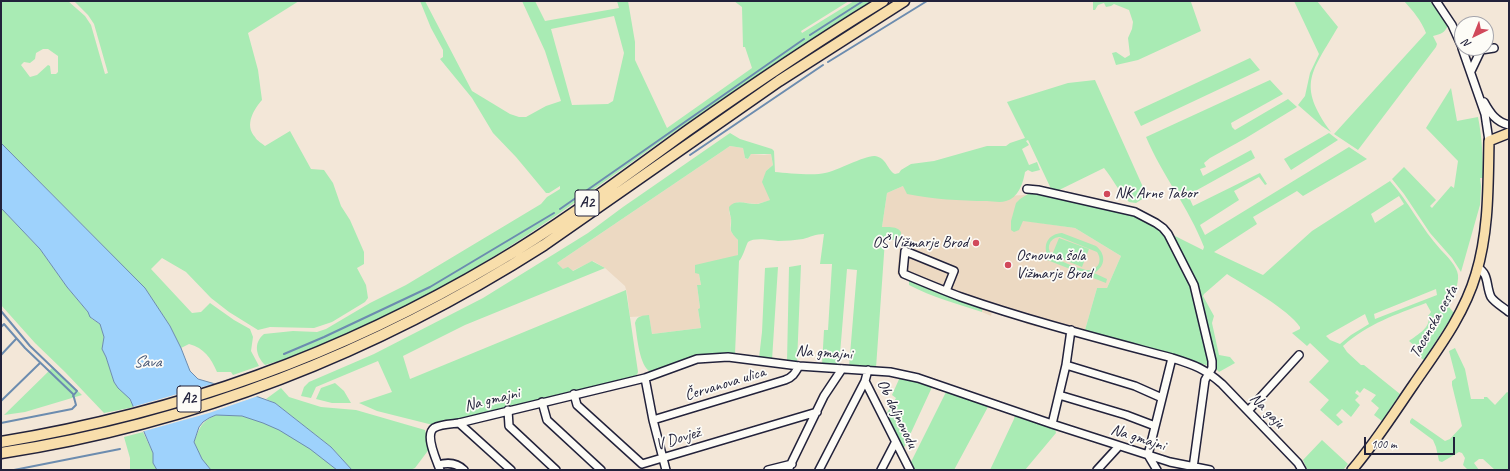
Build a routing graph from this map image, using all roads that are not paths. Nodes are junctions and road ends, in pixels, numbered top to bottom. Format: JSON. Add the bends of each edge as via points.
{"nodes":[{"id":1,"x":883,"y":1,"type":"edge"},
{"id":2,"x":904,"y":1,"type":"edge"},
{"id":3,"x":1436,"y":1,"type":"edge"},
{"id":4,"x":1454,"y":30,"type":"edge"},
{"id":5,"x":1465,"y":56,"type":"edge"},
{"id":6,"x":1477,"y":56,"type":"edge"},
{"id":7,"x":1471,"y":71,"type":"junction"},
{"id":8,"x":1475,"y":84,"type":"junction"},
{"id":9,"x":1509,"y":125,"type":"edge"},
{"id":10,"x":1509,"y":133,"type":"edge"},
{"id":11,"x":1489,"y":141,"type":"junction"},
{"id":12,"x":1027,"y":189,"type":"dead end"},
{"id":13,"x":1478,"y":268,"type":"junction"},
{"id":14,"x":946,"y":291,"type":"junction"},
{"id":15,"x":1509,"y":312,"type":"edge"},
{"id":16,"x":1071,"y":330,"type":"junction"},
{"id":17,"x":1299,"y":355,"type":"dead end"},
{"id":18,"x":1172,"y":358,"type":"junction"},
{"id":19,"x":1066,"y":365,"type":"junction"},
{"id":20,"x":799,"y":366,"type":"junction"},
{"id":21,"x":842,"y":369,"type":"junction"},
{"id":22,"x":868,"y":370,"type":"junction"},
{"id":23,"x":1209,"y":373,"type":"junction"},
{"id":24,"x":644,"y":378,"type":"junction"},
{"id":25,"x":865,"y":381,"type":"junction"},
{"id":26,"x":574,"y":394,"type":"junction"},
{"id":27,"x":1059,"y":395,"type":"junction"},
{"id":28,"x":1162,"y":398,"type":"junction"},
{"id":29,"x":542,"y":402,"type":"junction"},
{"id":30,"x":508,"y":410,"type":"junction"},
{"id":31,"x":1248,"y":411,"type":"junction"},
{"id":32,"x":817,"y":412,"type":"junction"},
{"id":33,"x":653,"y":420,"type":"junction"},
{"id":34,"x":459,"y":423,"type":"junction"},
{"id":35,"x":1052,"y":424,"type":"junction"},
{"id":36,"x":1155,"y":426,"type":"junction"},
{"id":37,"x":1,"y":442,"type":"edge"},
{"id":38,"x":896,"y":442,"type":"junction"},
{"id":39,"x":1119,"y":446,"type":"junction"},
{"id":40,"x":1,"y":453,"type":"edge"},
{"id":41,"x":1148,"y":455,"type":"junction"},
{"id":42,"x":663,"y":459,"type":"junction"},
{"id":43,"x":790,"y":467,"type":"edge"},
{"id":44,"x":439,"y":468,"type":"edge"},
{"id":45,"x":1193,"y":468,"type":"junction"},
{"id":46,"x":464,"y":470,"type":"edge"},
{"id":47,"x":510,"y":470,"type":"edge"},
{"id":48,"x":556,"y":470,"type":"edge"},
{"id":49,"x":601,"y":470,"type":"edge"},
{"id":50,"x":666,"y":470,"type":"edge"},
{"id":51,"x":768,"y":470,"type":"edge"},
{"id":52,"x":819,"y":470,"type":"edge"},
{"id":53,"x":881,"y":470,"type":"edge"},
{"id":54,"x":910,"y":470,"type":"edge"},
{"id":55,"x":1097,"y":470,"type":"edge"},
{"id":56,"x":1157,"y":470,"type":"edge"},
{"id":57,"x":1210,"y":470,"type":"edge"},
{"id":58,"x":1302,"y":470,"type":"edge"},
{"id":59,"x":1352,"y":470,"type":"edge"}],
"edges":[{"from":1,"to":37,"type":"highway","number":"A2","via":[[792,58],[592,200],[499,261],[373,328],[304,359],[186,400],[104,422]]},
{"from":2,"to":40,"type":"highway","number":"A2","via":[[779,81],[585,217],[504,270],[381,337],[280,380],[193,410],[113,432]]},
{"from":3,"to":4,"type":"street"},
{"from":5,"to":7,"type":"street"},
{"from":6,"to":7,"type":"street"},
{"from":7,"to":8,"type":"street"},
{"from":8,"to":9,"type":"street","via":[[1494,117]]},
{"from":8,"to":11,"type":"street","via":[[1485,114]]},
{"from":10,"to":11,"type":"main road"},
{"from":11,"to":13,"type":"main road","name":"Tacenska cesta","via":[[1488,205]]},
{"from":12,"to":23,"type":"street","via":[[1135,212],[1164,228],[1194,286],[1212,360]]},
{"from":13,"to":15,"type":"street","via":[[1483,270],[1492,298]]},
{"from":13,"to":59,"type":"main road","name":"Tacenska cesta","via":[[1468,296],[1449,332]]},
{"from":14,"to":14,"type":"street","name":"Na gaju","via":[[954,271],[905,251],[904,274]]},
{"from":14,"to":16,"type":"street","name":"Na gaju"},
{"from":16,"to":18,"type":"street","name":"Na gaju"},
{"from":16,"to":19,"type":"street"},
{"from":17,"to":31,"type":"street"},
{"from":18,"to":23,"type":"street","name":"Na gaju","via":[[1193,364]]},
{"from":18,"to":28,"type":"street"},
{"from":19,"to":27,"type":"street"},
{"from":19,"to":28,"type":"street","via":[[1135,386]]},
{"from":20,"to":21,"type":"street","name":"Na gmajni"},
{"from":20,"to":24,"type":"street","name":"Na gmajni","via":[[709,357]]},
{"from":20,"to":33,"type":"street","name":"Červanova ulica","via":[[791,378]]},
{"from":21,"to":22,"type":"street","name":"Na gmajni"},
{"from":21,"to":32,"type":"street"},
{"from":22,"to":25,"type":"street","name":"Ob daljnovodu"},
{"from":22,"to":35,"type":"street","name":"Na gmajni","via":[[918,378]]},
{"from":23,"to":31,"type":"street","name":"Na gaju"},
{"from":23,"to":45,"type":"street","via":[[1205,380]]},
{"from":24,"to":26,"type":"street","name":"Na gmajni"},
{"from":24,"to":33,"type":"street"},
{"from":25,"to":38,"type":"street","name":"Ob daljnovodu"},
{"from":25,"to":52,"type":"street"},
{"from":26,"to":29,"type":"street","name":"Na gmajni"},
{"from":26,"to":42,"type":"street","name":"V Dovjež","via":[[577,404],[642,464]]},
{"from":27,"to":35,"type":"street"},
{"from":27,"to":36,"type":"street","name":"Na gmajni"},
{"from":28,"to":36,"type":"street"},
{"from":29,"to":30,"type":"street","name":"Na gmajni"},
{"from":29,"to":49,"type":"street","via":[[547,420]]},
{"from":30,"to":34,"type":"street","name":"Na gmajni"},
{"from":30,"to":48,"type":"street","via":[[509,426]]},
{"from":31,"to":58,"type":"street","name":"Na gaju"},
{"from":32,"to":42,"type":"street","name":"V Dovjež"},
{"from":32,"to":43,"type":"street"},
{"from":33,"to":42,"type":"street"},
{"from":34,"to":44,"type":"street","name":"Na gmajni","via":[[432,430],[431,443]]},
{"from":34,"to":47,"type":"street"},
{"from":35,"to":39,"type":"street","name":"Na gmajni"},
{"from":36,"to":41,"type":"street"},
{"from":38,"to":53,"type":"street"},
{"from":38,"to":54,"type":"street","name":"Ob daljnovodu"},
{"from":39,"to":41,"type":"street","name":"Na gmajni"},
{"from":39,"to":55,"type":"street"},
{"from":41,"to":45,"type":"street","name":"Na gmajni"},
{"from":41,"to":56,"type":"street"},
{"from":42,"to":50,"type":"street"},
{"from":43,"to":51,"type":"street"},
{"from":44,"to":46,"type":"street","via":[[445,463],[459,465]]},
{"from":45,"to":57,"type":"street","name":"Na gmajni"}]}
